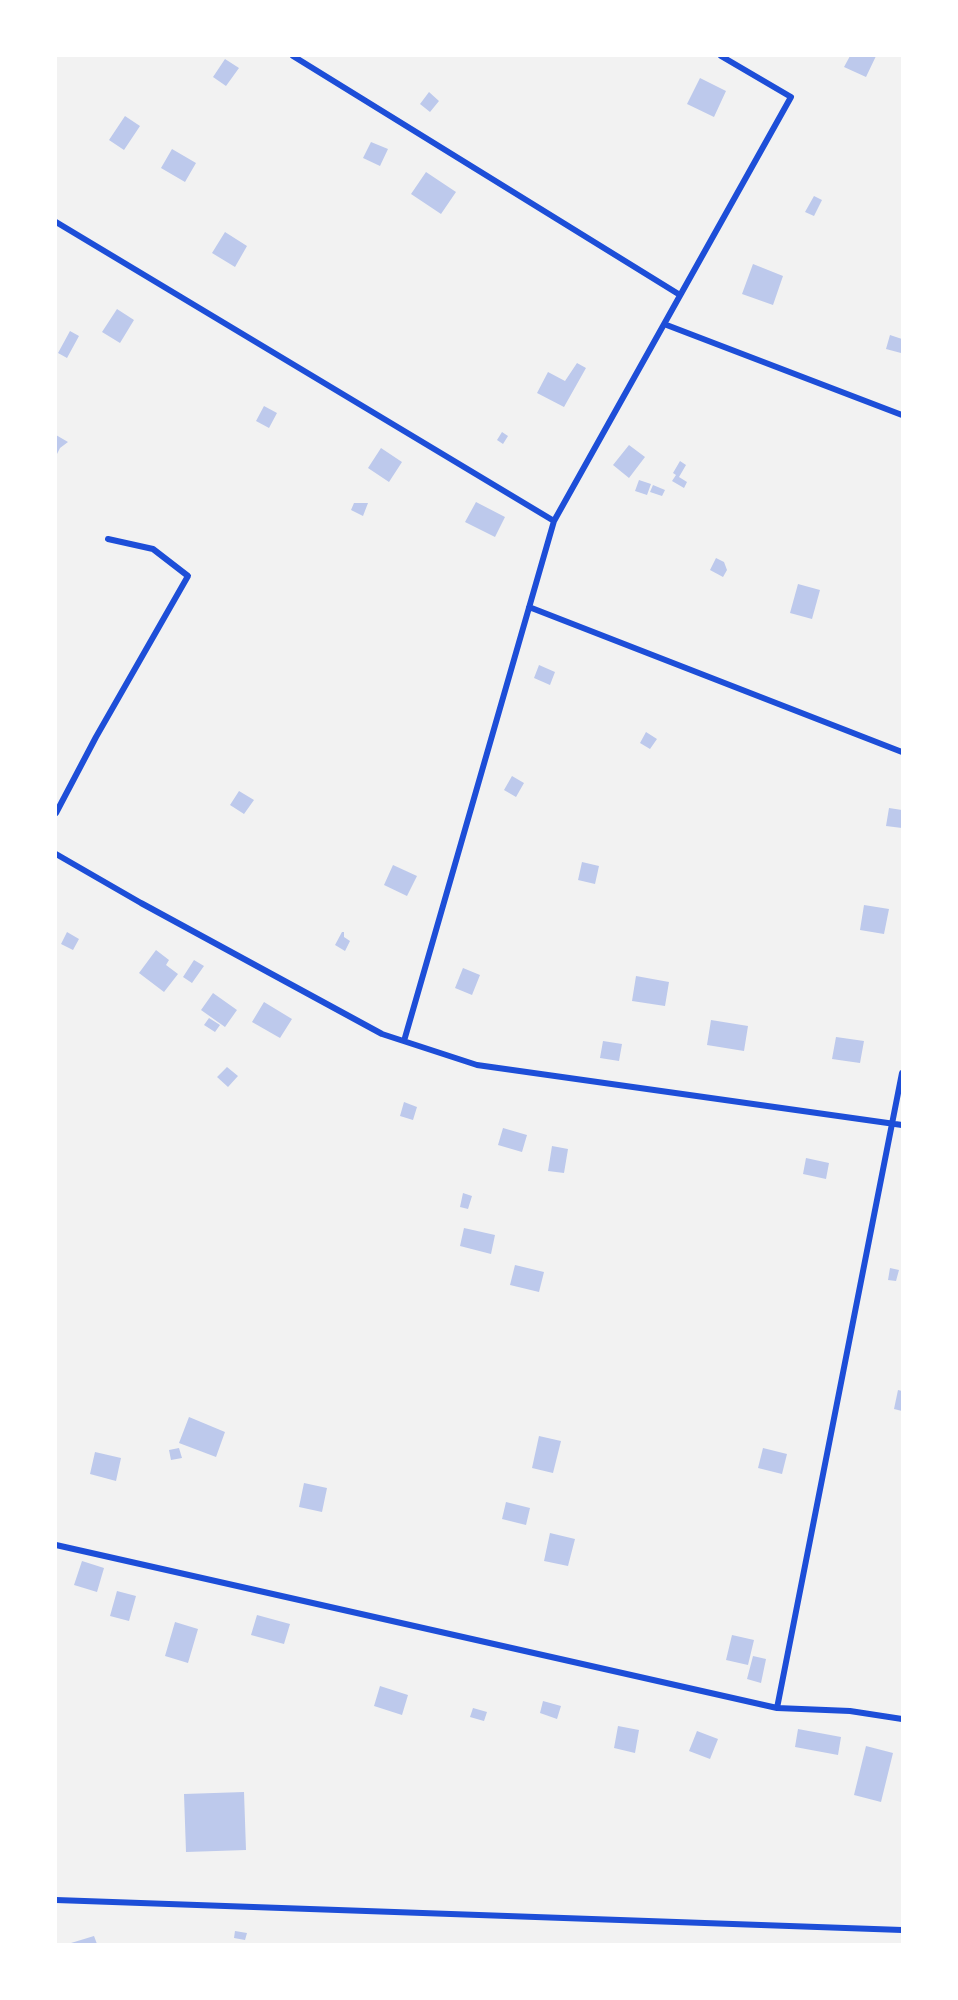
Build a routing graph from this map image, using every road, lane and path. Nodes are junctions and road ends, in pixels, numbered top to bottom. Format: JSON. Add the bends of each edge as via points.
{"nodes":[{"id":1,"x":293,"y":56,"type":"edge"},
{"id":2,"x":721,"y":56,"type":"edge"},
{"id":3,"x":56,"y":222,"type":"edge"},
{"id":4,"x":680,"y":295,"type":"junction"},
{"id":5,"x":664,"y":324,"type":"junction"},
{"id":6,"x":903,"y":415,"type":"edge"},
{"id":7,"x":554,"y":521,"type":"junction"},
{"id":8,"x":108,"y":539,"type":"dead end"},
{"id":9,"x":529,"y":606,"type":"junction"},
{"id":10,"x":903,"y":752,"type":"edge"},
{"id":11,"x":56,"y":813,"type":"edge"},
{"id":12,"x":56,"y":854,"type":"edge"},
{"id":13,"x":404,"y":1041,"type":"junction"},
{"id":14,"x":903,"y":1073,"type":"edge"},
{"id":15,"x":893,"y":1123,"type":"junction"},
{"id":16,"x":903,"y":1125,"type":"edge"},
{"id":17,"x":56,"y":1545,"type":"edge"},
{"id":18,"x":777,"y":1708,"type":"junction"},
{"id":19,"x":903,"y":1719,"type":"edge"},
{"id":20,"x":56,"y":1900,"type":"edge"},
{"id":21,"x":903,"y":1930,"type":"edge"}],
"edges":[{"from":1,"to":4,"type":"street"},
{"from":2,"to":4,"type":"street","via":[[791,97]]},
{"from":3,"to":7,"type":"street"},
{"from":4,"to":5,"type":"street"},
{"from":5,"to":6,"type":"street"},
{"from":5,"to":7,"type":"street"},
{"from":7,"to":9,"type":"street"},
{"from":8,"to":11,"type":"street","via":[[153,549],[188,576]]},
{"from":9,"to":10,"type":"street"},
{"from":9,"to":13,"type":"street"},
{"from":12,"to":13,"type":"street","via":[[382,1034]]},
{"from":13,"to":15,"type":"street","via":[[477,1065]]},
{"from":14,"to":15,"type":"street"},
{"from":15,"to":16,"type":"street"},
{"from":15,"to":18,"type":"street"},
{"from":17,"to":18,"type":"street"},
{"from":18,"to":19,"type":"street","via":[[850,1711]]},
{"from":20,"to":21,"type":"street"}]}
